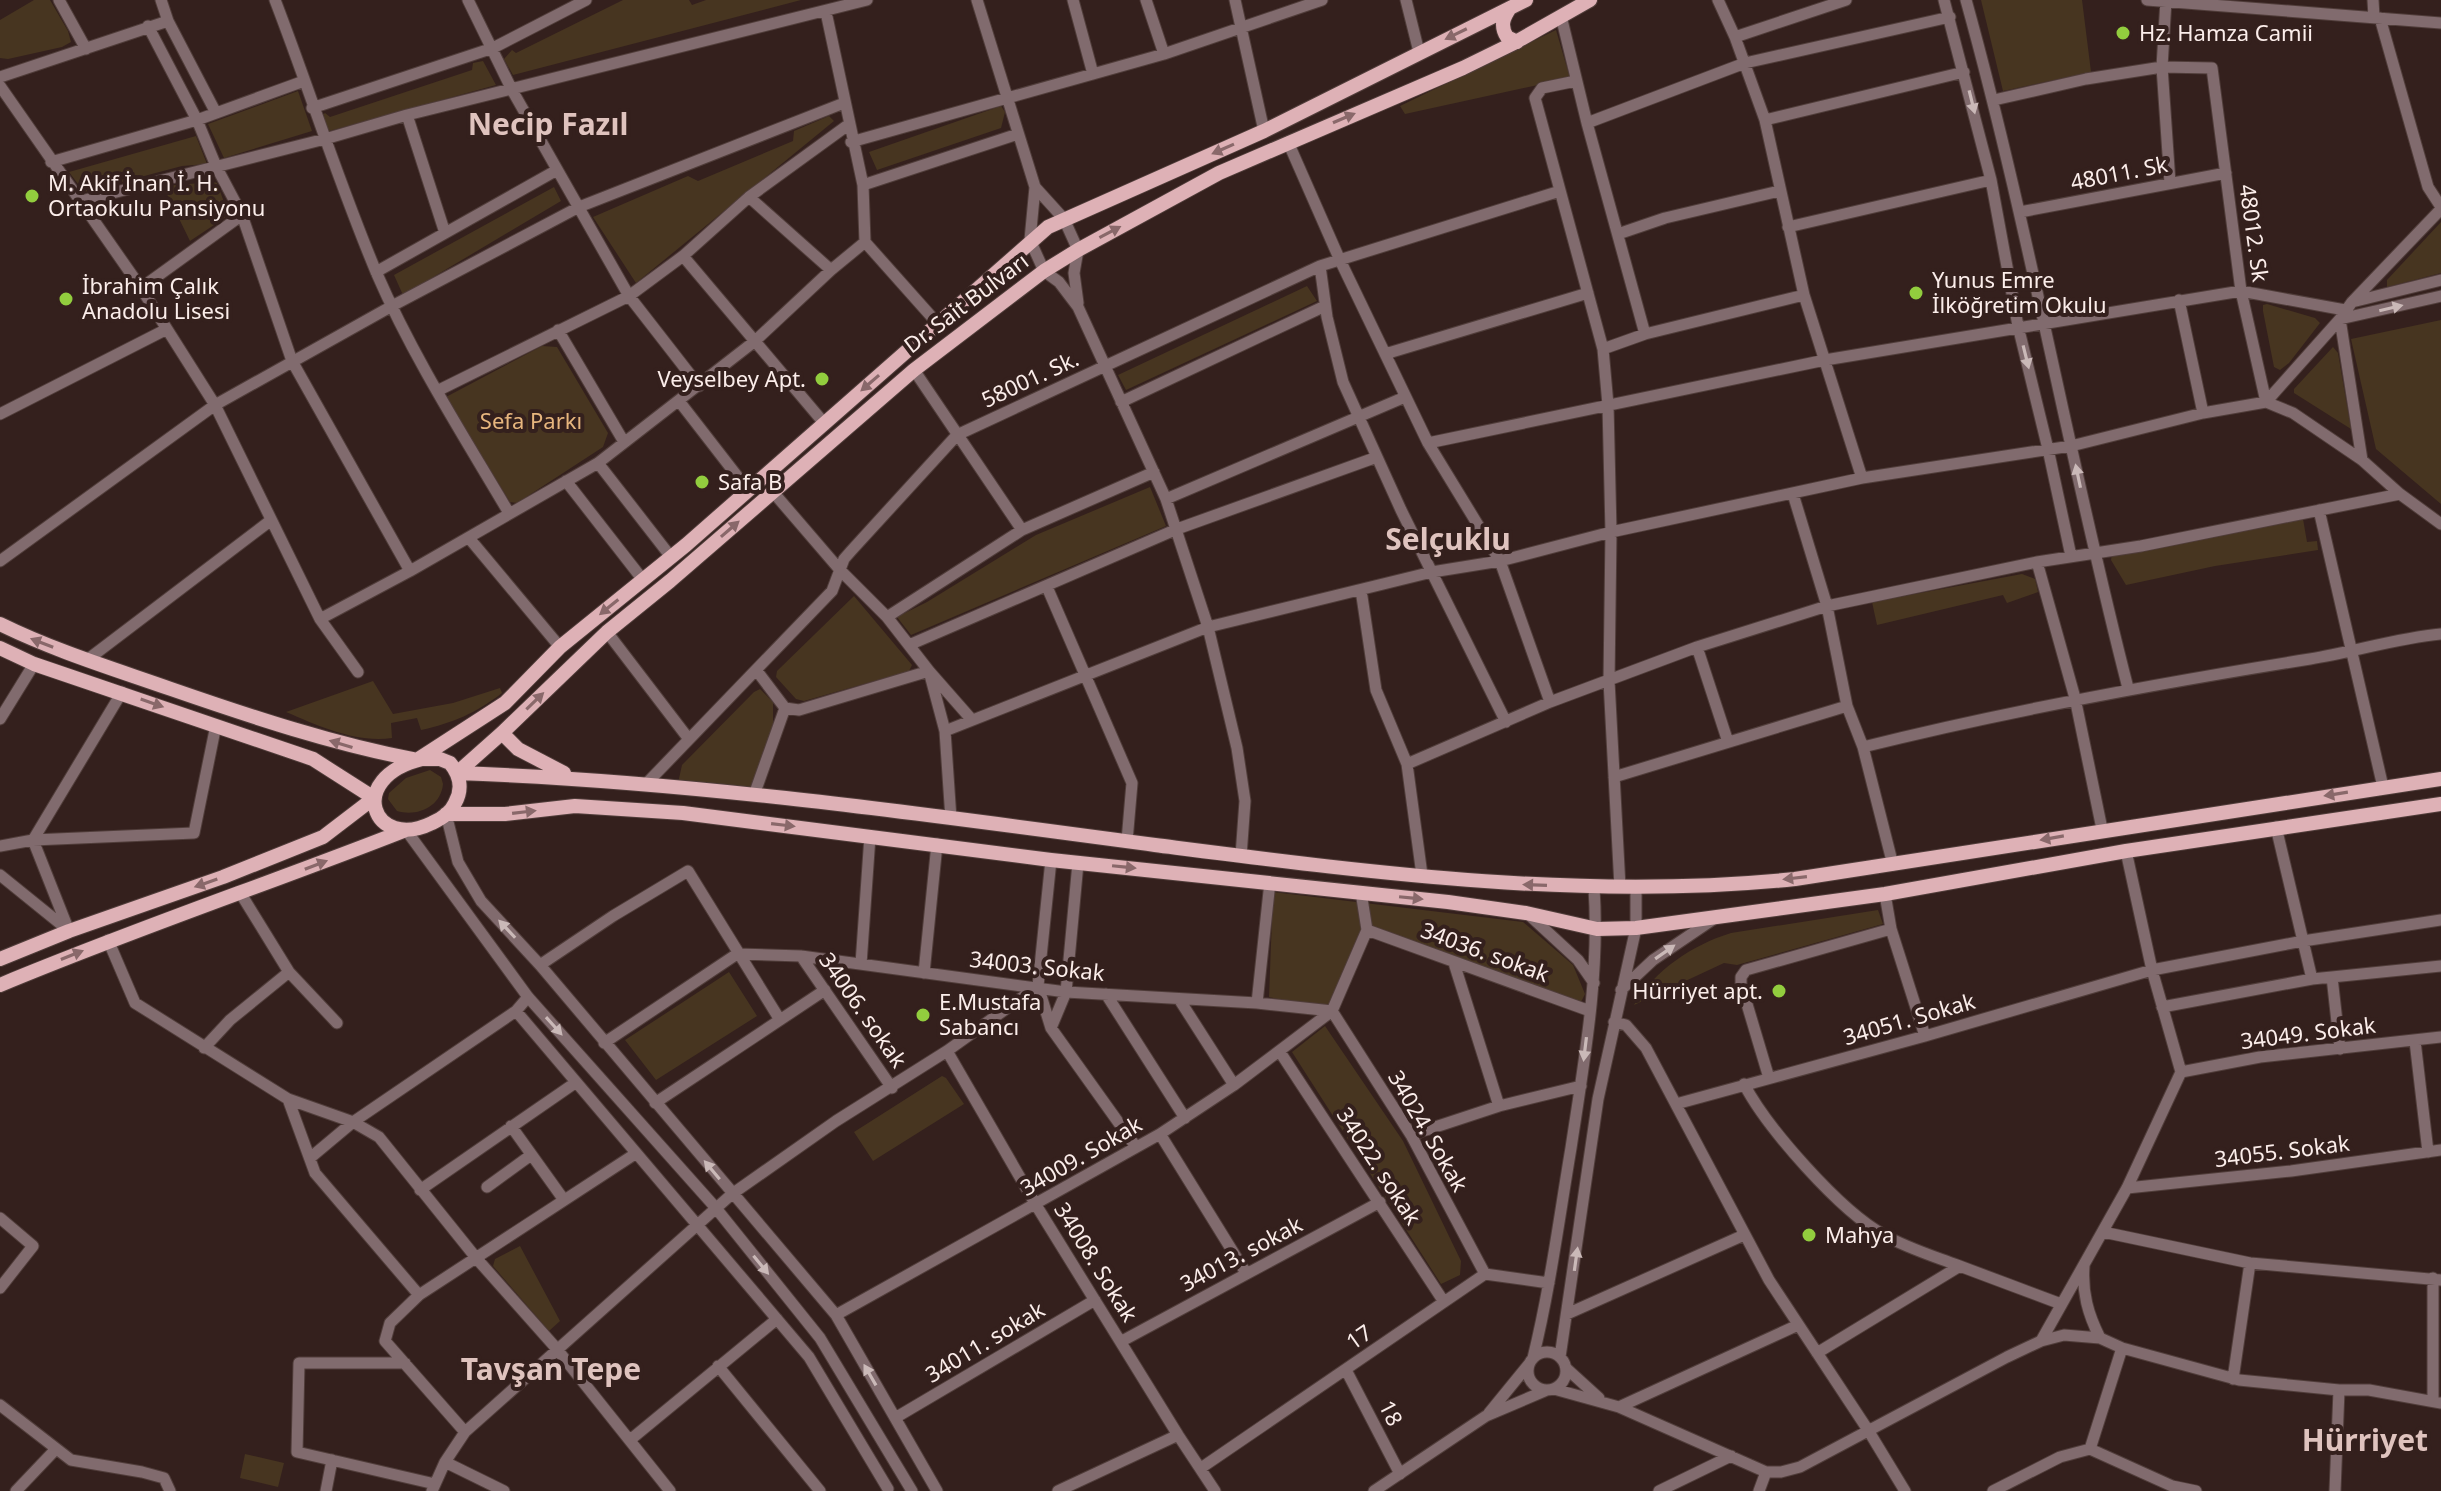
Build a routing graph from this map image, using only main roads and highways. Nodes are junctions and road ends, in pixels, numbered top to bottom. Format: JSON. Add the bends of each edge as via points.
{"nodes":[{"id":1,"x":1526,"y":0,"type":"edge"},
{"id":2,"x":1590,"y":0,"type":"edge"},
{"id":3,"x":1510,"y":8,"type":"junction"},
{"id":4,"x":1517,"y":42,"type":"junction"},
{"id":5,"x":0,"y":624,"type":"edge"},
{"id":6,"x":0,"y":648,"type":"edge"},
{"id":7,"x":502,"y":733,"type":"junction"},
{"id":8,"x":417,"y":760,"type":"junction"},
{"id":9,"x":457,"y":773,"type":"junction"},
{"id":10,"x":572,"y":777,"type":"junction"},
{"id":11,"x":2441,"y":779,"type":"edge"},
{"id":12,"x":374,"y":798,"type":"junction"},
{"id":13,"x":2441,"y":804,"type":"edge"},
{"id":14,"x":446,"y":814,"type":"junction"},
{"id":15,"x":406,"y":830,"type":"junction"},
{"id":16,"x":0,"y":959,"type":"edge"},
{"id":17,"x":0,"y":985,"type":"edge"}],
"edges":[{"from":1,"to":3,"type":"main road","name":"Dr. Sait Bulvarı"},
{"from":2,"to":4,"type":"main road","name":"Dr. Sait Bulvarı"},
{"from":3,"to":4,"type":"main road","via":[[1502,27]]},
{"from":3,"to":8,"type":"main road","name":"Dr. Sait Bulvarı","one_way":true,"via":[[1264,131],[1064,219],[1030,240],[671,557],[560,647],[505,703]]},
{"from":7,"to":4,"type":"main road","name":"Dr. Sait Bulvarı","one_way":true,"via":[[607,632],[914,370],[1044,271],[1219,173]]},
{"from":8,"to":5,"type":"main road","one_way":true,"via":[[260,720]]},
{"from":6,"to":12,"type":"main road","one_way":true,"via":[[313,759]]},
{"from":7,"to":9,"type":"main road","name":"Dr. Sait Bulvarı"},
{"from":7,"to":10,"type":"main road","via":[[518,749]]},
{"from":8,"to":9,"type":"main road","via":[[440,759]]},
{"from":8,"to":12,"type":"main road","via":[[389,773]]},
{"from":9,"to":10,"type":"main road"},
{"from":9,"to":14,"type":"main road","via":[[460,791]]},
{"from":11,"to":10,"type":"main road","one_way":true,"via":[[1893,865],[1752,883],[1594,888],[1500,884],[1241,856]]},
{"from":12,"to":15,"type":"main road","via":[[385,823]]},
{"from":12,"to":16,"type":"main road","one_way":true,"via":[[323,837]]},
{"from":14,"to":13,"type":"main road","one_way":true,"via":[[575,806],[683,813],[1051,860],[1361,892],[1526,913],[1597,929],[1885,894]]},
{"from":14,"to":15,"type":"main road"},
{"from":17,"to":15,"type":"main road","one_way":true}]}
